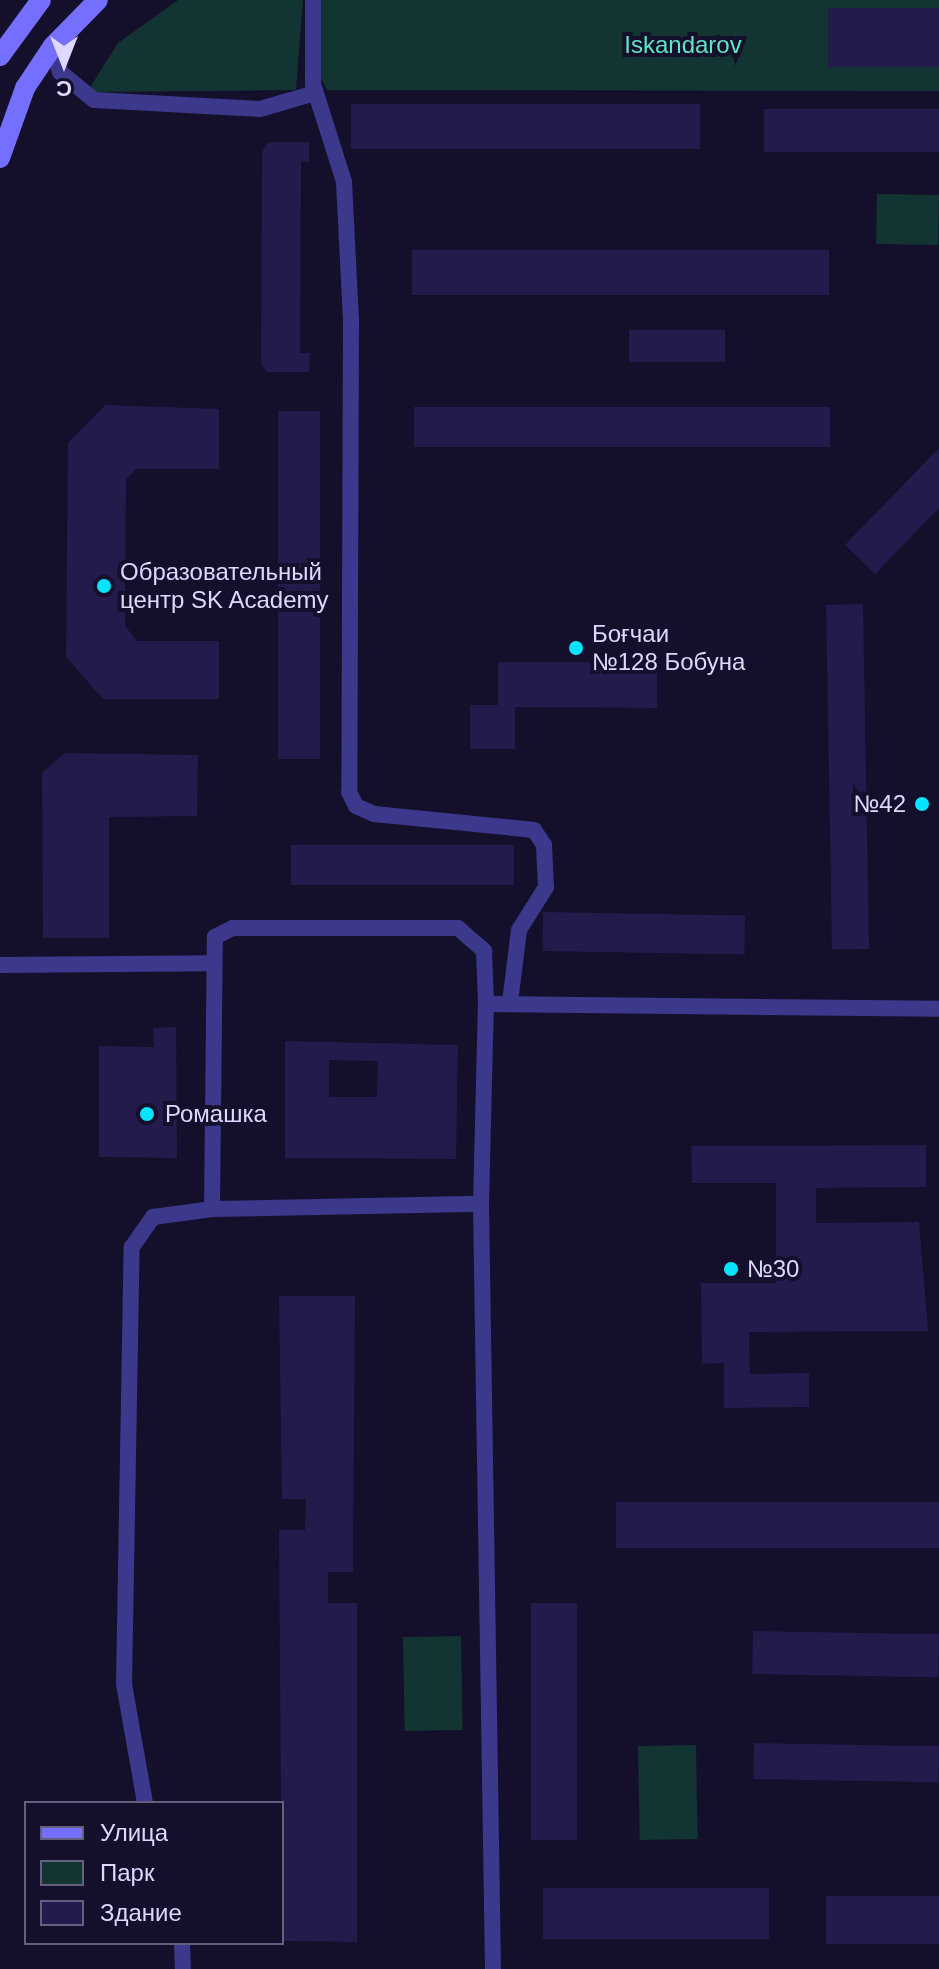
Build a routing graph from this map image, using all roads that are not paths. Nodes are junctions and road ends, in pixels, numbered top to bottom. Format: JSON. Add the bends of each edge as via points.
{"nodes":[{"id":1,"x":41,"y":0,"type":"edge"},
{"id":2,"x":98,"y":0,"type":"edge"},
{"id":3,"x":313,"y":0,"type":"edge"},
{"id":4,"x":53,"y":46,"type":"junction"},
{"id":5,"x":0,"y":56,"type":"edge"},
{"id":6,"x":315,"y":93,"type":"junction"},
{"id":7,"x":0,"y":158,"type":"edge"},
{"id":8,"x":211,"y":963,"type":"junction"},
{"id":9,"x":0,"y":965,"type":"edge"},
{"id":10,"x":510,"y":1002,"type":"junction"},
{"id":11,"x":486,"y":1004,"type":"junction"},
{"id":12,"x":939,"y":1009,"type":"edge"},
{"id":13,"x":481,"y":1204,"type":"junction"},
{"id":14,"x":212,"y":1209,"type":"junction"},
{"id":15,"x":145,"y":1801,"type":"edge"},
{"id":16,"x":182,"y":1945,"type":"edge"},
{"id":17,"x":183,"y":1969,"type":"edge"},
{"id":18,"x":493,"y":1969,"type":"edge"}],
"edges":[{"from":1,"to":5,"type":"main road"},
{"from":2,"to":4,"type":"main road"},
{"from":3,"to":6,"type":"street"},
{"from":4,"to":6,"type":"street","via":[[60,72],[94,100],[260,109]]},
{"from":4,"to":7,"type":"main road","via":[[25,88]]},
{"from":6,"to":10,"type":"street","via":[[344,182],[350,288],[349,792],[356,806],[374,814],[534,830],[544,845],[546,887],[519,930]]},
{"from":8,"to":9,"type":"street"},
{"from":8,"to":11,"type":"street","via":[[215,937],[233,928],[458,928],[484,951]]},
{"from":8,"to":14,"type":"street"},
{"from":10,"to":11,"type":"street"},
{"from":10,"to":12,"type":"street"},
{"from":11,"to":13,"type":"street"},
{"from":13,"to":14,"type":"street"},
{"from":13,"to":18,"type":"street"},
{"from":14,"to":15,"type":"street","via":[[153,1217],[132,1247],[124,1684]]},
{"from":16,"to":17,"type":"street"}]}
